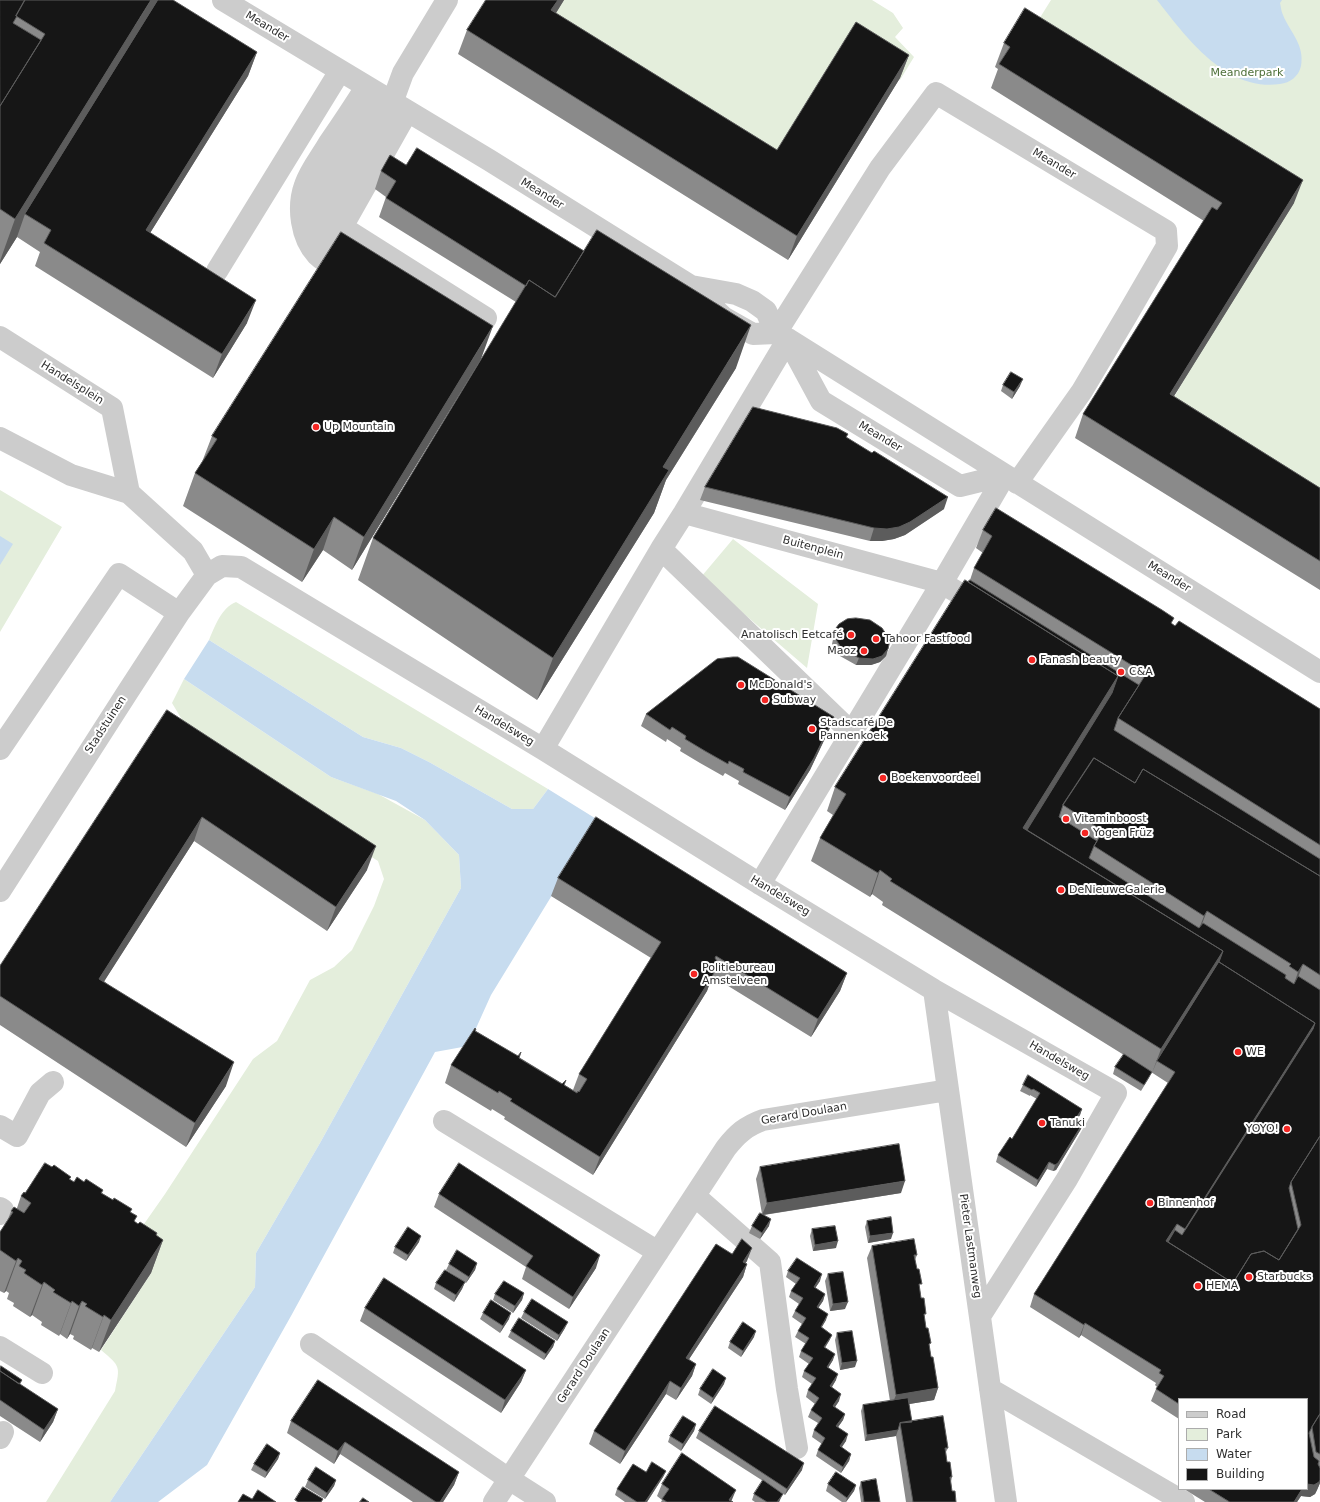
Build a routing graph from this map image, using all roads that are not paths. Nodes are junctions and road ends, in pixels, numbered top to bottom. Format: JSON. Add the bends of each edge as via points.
{"nodes":[{"id":1,"x":223,"y":0,"type":"edge"},
{"id":2,"x":447,"y":0,"type":"edge"},
{"id":3,"x":340,"y":71,"type":"junction"},
{"id":4,"x":386,"y":99,"type":"junction"},
{"id":5,"x":217,"y":271,"type":"dead end"},
{"id":6,"x":430,"y":306,"type":"edge"},
{"id":7,"x":782,"y":336,"type":"junction"},
{"id":8,"x":0,"y":337,"type":"edge"},
{"id":9,"x":0,"y":438,"type":"edge"},
{"id":10,"x":1011,"y":479,"type":"junction"},
{"id":11,"x":129,"y":493,"type":"junction"},
{"id":12,"x":684,"y":513,"type":"junction"},
{"id":13,"x":661,"y":549,"type":"junction"},
{"id":14,"x":214,"y":571,"type":"junction"},
{"id":15,"x":942,"y":583,"type":"junction"},
{"id":16,"x":962,"y":594,"type":"edge"},
{"id":17,"x":179,"y":613,"type":"junction"},
{"id":18,"x":1320,"y":672,"type":"edge"},
{"id":19,"x":856,"y":740,"type":"junction"},
{"id":20,"x":0,"y":749,"type":"edge"},
{"id":21,"x":543,"y":749,"type":"junction"},
{"id":22,"x":2,"y":882,"type":"edge"},
{"id":23,"x":760,"y":884,"type":"junction"},
{"id":24,"x":934,"y":990,"type":"junction"},
{"id":25,"x":53,"y":1082,"type":"dead end"},
{"id":26,"x":948,"y":1090,"type":"junction"},
{"id":27,"x":444,"y":1121,"type":"dead end"},
{"id":28,"x":0,"y":1126,"type":"edge"},
{"id":29,"x":695,"y":1196,"type":"junction"},
{"id":30,"x":0,"y":1208,"type":"edge"},
{"id":31,"x":0,"y":1214,"type":"edge"},
{"id":32,"x":658,"y":1252,"type":"junction"},
{"id":33,"x":980,"y":1316,"type":"junction"},
{"id":34,"x":311,"y":1344,"type":"dead end"},
{"id":35,"x":0,"y":1346,"type":"edge"},
{"id":36,"x":42,"y":1373,"type":"dead end"},
{"id":37,"x":990,"y":1389,"type":"junction"},
{"id":38,"x":797,"y":1448,"type":"dead end"},
{"id":39,"x":509,"y":1479,"type":"junction"},
{"id":40,"x":1170,"y":1498,"type":"edge"},
{"id":41,"x":494,"y":1502,"type":"edge"},
{"id":42,"x":545,"y":1502,"type":"edge"},
{"id":43,"x":1006,"y":1502,"type":"edge"}],
"edges":[{"from":1,"to":3,"type":"street","name":"Meander"},
{"from":2,"to":4,"type":"street"},
{"from":3,"to":4,"type":"street","name":"Meander"},
{"from":3,"to":5,"type":"street"},
{"from":4,"to":4,"type":"street","via":[[328,211],[325,222],[326,233],[334,248],[371,279],[332,265],[317,255],[308,242],[303,227],[302,198],[313,169]]},
{"from":4,"to":6,"type":"street","via":[[342,227],[484,328]]},
{"from":4,"to":7,"type":"street","name":"Meander","via":[[691,286],[736,294],[752,301],[766,311]]},
{"from":7,"to":10,"type":"street","name":"Meander"},
{"from":7,"to":10,"type":"street","name":"Meander","via":[[821,401],[960,486]]},
{"from":7,"to":10,"type":"street","name":"Meander","via":[[880,168],[936,94],[1166,231],[1167,246],[1082,391]]},
{"from":7,"to":12,"type":"street"},
{"from":8,"to":11,"type":"street","name":"Handelsplein","via":[[112,408]]},
{"from":9,"to":11,"type":"street","via":[[70,475]]},
{"from":10,"to":15,"type":"street","via":[[982,516]]},
{"from":10,"to":18,"type":"street","name":"Meander"},
{"from":11,"to":14,"type":"street"},
{"from":12,"to":13,"type":"street"},
{"from":12,"to":15,"type":"street","name":"Buitenplein"},
{"from":13,"to":19,"type":"street"},
{"from":13,"to":21,"type":"street"},
{"from":14,"to":17,"type":"street","name":"Stadstuinen"},
{"from":14,"to":21,"type":"street","name":"Handelsweg","via":[[241,567]]},
{"from":15,"to":16,"type":"street","name":"Buitenplein"},
{"from":15,"to":19,"type":"street"},
{"from":17,"to":20,"type":"street","via":[[119,574]]},
{"from":17,"to":22,"type":"street","name":"Stadstuinen"},
{"from":19,"to":23,"type":"street"},
{"from":21,"to":23,"type":"street","name":"Handelsweg"},
{"from":23,"to":24,"type":"street","name":"Handelsweg"},
{"from":24,"to":26,"type":"street","name":"Pieter Lastmanweg"},
{"from":24,"to":33,"type":"street","name":"Handelsweg","via":[[1116,1093],[1067,1179]]},
{"from":25,"to":28,"type":"street","via":[[40,1093],[17,1136]]},
{"from":26,"to":29,"type":"street","name":"Gerard Doulaan","via":[[751,1124],[733,1139]]},
{"from":26,"to":33,"type":"street","name":"Pieter Lastmanweg"},
{"from":27,"to":32,"type":"street"},
{"from":29,"to":32,"type":"street","name":"Gerard Doulaan"},
{"from":29,"to":38,"type":"street","via":[[770,1262]]},
{"from":30,"to":31,"type":"street","via":[[3,1210]]},
{"from":32,"to":39,"type":"street","name":"Gerard Doulaan"},
{"from":33,"to":37,"type":"street","name":"Pieter Lastmanweg"},
{"from":34,"to":39,"type":"street"},
{"from":35,"to":36,"type":"street"},
{"from":37,"to":40,"type":"street"},
{"from":37,"to":43,"type":"street","name":"Pieter Lastmanweg"},
{"from":39,"to":41,"type":"street","name":"Gerard Doulaan"},
{"from":39,"to":42,"type":"street"}]}
